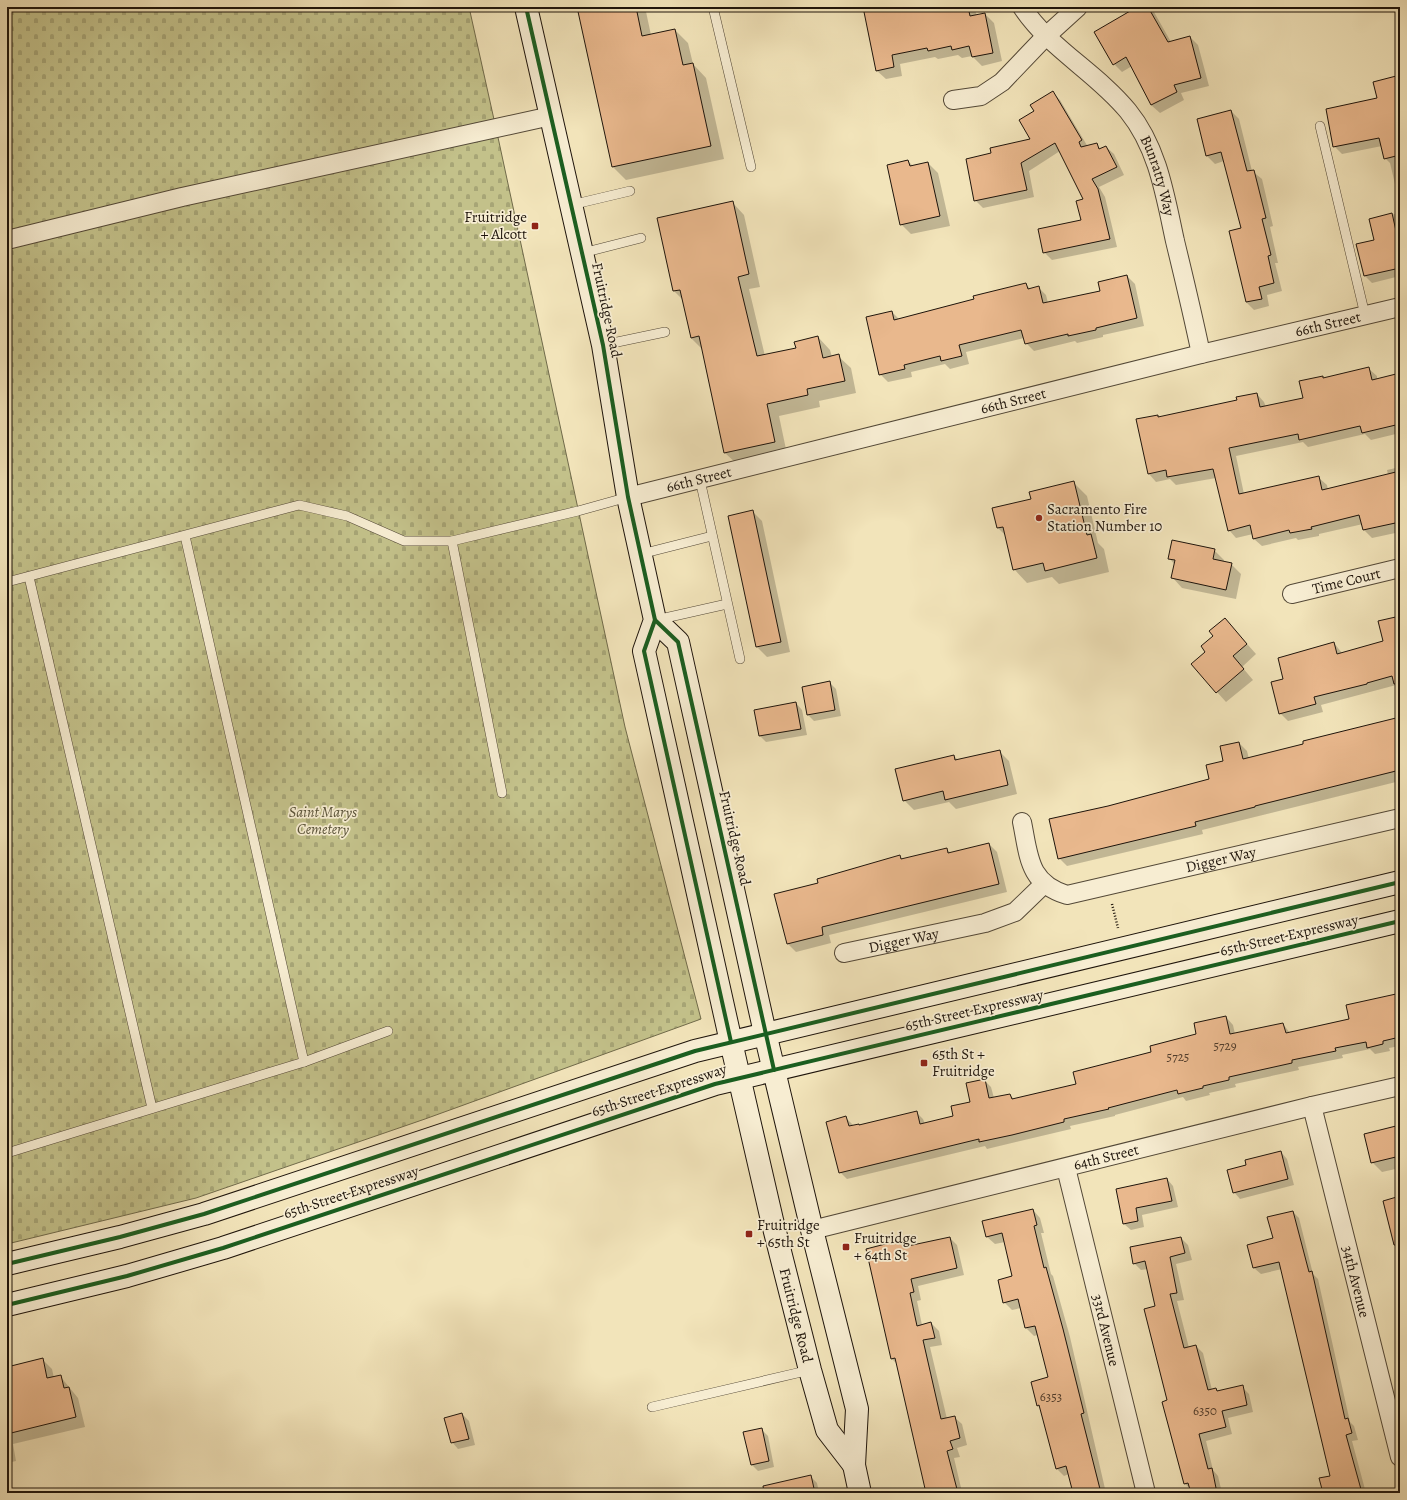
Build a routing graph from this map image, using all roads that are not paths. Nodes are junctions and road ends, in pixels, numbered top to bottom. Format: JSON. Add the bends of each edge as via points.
{"nodes":[{"id":1,"x":526,"y":7,"type":"edge"},
{"id":2,"x":713,"y":7,"type":"edge"},
{"id":3,"x":1022,"y":7,"type":"edge"},
{"id":4,"x":1078,"y":7,"type":"edge"},
{"id":5,"x":1045,"y":37,"type":"junction"},
{"id":6,"x":953,"y":100,"type":"dead end"},
{"id":7,"x":551,"y":116,"type":"junction"},
{"id":8,"x":1320,"y":126,"type":"dead end"},
{"id":9,"x":751,"y":167,"type":"dead end"},
{"id":10,"x":630,"y":192,"type":"dead end"},
{"id":11,"x":571,"y":204,"type":"junction"},
{"id":12,"x":642,"y":238,"type":"dead end"},
{"id":13,"x":7,"y":240,"type":"edge"},
{"id":14,"x":582,"y":253,"type":"junction"},
{"id":15,"x":1400,"y":307,"type":"edge"},
{"id":16,"x":1365,"y":315,"type":"junction"},
{"id":17,"x":665,"y":332,"type":"dead end"},
{"id":18,"x":603,"y":345,"type":"junction"},
{"id":19,"x":1201,"y":354,"type":"junction"},
{"id":20,"x":700,"y":480,"type":"junction"},
{"id":21,"x":628,"y":497,"type":"junction"},
{"id":22,"x":185,"y":536,"type":"junction"},
{"id":23,"x":712,"y":536,"type":"junction"},
{"id":24,"x":452,"y":541,"type":"junction"},
{"id":25,"x":641,"y":554,"type":"junction"},
{"id":26,"x":1400,"y":568,"type":"edge"},
{"id":27,"x":30,"y":576,"type":"junction"},
{"id":28,"x":7,"y":582,"type":"edge"},
{"id":29,"x":1292,"y":594,"type":"dead end"},
{"id":30,"x":727,"y":604,"type":"junction"},
{"id":31,"x":655,"y":620,"type":"junction"},
{"id":32,"x":740,"y":659,"type":"dead end"},
{"id":33,"x":502,"y":793,"type":"dead end"},
{"id":34,"x":1400,"y":818,"type":"edge"},
{"id":35,"x":1022,"y":822,"type":"dead end"},
{"id":36,"x":1400,"y":882,"type":"edge"},
{"id":37,"x":1044,"y":884,"type":"junction"},
{"id":38,"x":1400,"y":921,"type":"edge"},
{"id":39,"x":844,"y":953,"type":"dead end"},
{"id":40,"x":388,"y":1031,"type":"dead end"},
{"id":41,"x":765,"y":1032,"type":"junction"},
{"id":42,"x":731,"y":1042,"type":"junction"},
{"id":43,"x":304,"y":1062,"type":"junction"},
{"id":44,"x":774,"y":1070,"type":"junction"},
{"id":45,"x":740,"y":1078,"type":"junction"},
{"id":46,"x":1400,"y":1086,"type":"edge"},
{"id":47,"x":1312,"y":1106,"type":"junction"},
{"id":48,"x":152,"y":1108,"type":"junction"},
{"id":49,"x":7,"y":1153,"type":"edge"},
{"id":50,"x":1066,"y":1168,"type":"junction"},
{"id":51,"x":812,"y":1230,"type":"junction"},
{"id":52,"x":7,"y":1264,"type":"edge"},
{"id":53,"x":7,"y":1305,"type":"edge"},
{"id":54,"x":810,"y":1370,"type":"junction"},
{"id":55,"x":652,"y":1407,"type":"dead end"},
{"id":56,"x":1400,"y":1457,"type":"edge"},
{"id":57,"x":854,"y":1465,"type":"junction"},
{"id":58,"x":860,"y":1493,"type":"edge"},
{"id":59,"x":1146,"y":1493,"type":"edge"}],
"edges":[{"from":1,"to":7,"type":"main road","name":"Fruitridge Road"},
{"from":2,"to":9,"type":"lane"},
{"from":3,"to":5,"type":"street","name":"Bunratty Way"},
{"from":4,"to":5,"type":"street"},
{"from":5,"to":6,"type":"street","via":[[1002,82],[981,96]]},
{"from":5,"to":19,"type":"street","name":"Bunratty Way","via":[[1108,88],[1146,136],[1160,173]]},
{"from":7,"to":11,"type":"main road","name":"Fruitridge Road"},
{"from":7,"to":13,"type":"street","via":[[182,197]]},
{"from":8,"to":16,"type":"lane"},
{"from":10,"to":11,"type":"lane"},
{"from":11,"to":14,"type":"main road","name":"Fruitridge Road"},
{"from":12,"to":14,"type":"lane"},
{"from":14,"to":18,"type":"main road","name":"Fruitridge Road"},
{"from":15,"to":16,"type":"street","name":"66th Street"},
{"from":16,"to":19,"type":"street","name":"66th Street"},
{"from":17,"to":18,"type":"lane"},
{"from":18,"to":21,"type":"main road","name":"Fruitridge Road"},
{"from":19,"to":20,"type":"street","name":"66th Street"},
{"from":20,"to":21,"type":"street","name":"66th Street"},
{"from":20,"to":23,"type":"lane"},
{"from":21,"to":24,"type":"lane"},
{"from":21,"to":25,"type":"main road","name":"Fruitridge Road"},
{"from":22,"to":24,"type":"lane","via":[[299,506],[347,516],[404,541]]},
{"from":22,"to":27,"type":"lane"},
{"from":22,"to":43,"type":"lane"},
{"from":23,"to":25,"type":"lane"},
{"from":23,"to":30,"type":"lane"},
{"from":24,"to":33,"type":"lane"},
{"from":25,"to":31,"type":"main road","name":"Fruitridge Road"},
{"from":26,"to":29,"type":"street","name":"Time Court"},
{"from":27,"to":28,"type":"lane"},
{"from":27,"to":48,"type":"lane"},
{"from":30,"to":31,"type":"lane"},
{"from":30,"to":32,"type":"lane"},
{"from":31,"to":41,"type":"main road","name":"Fruitridge Road","via":[[678,642]]},
{"from":31,"to":42,"type":"main road","name":"Fruitridge Road","via":[[644,651]]},
{"from":34,"to":37,"type":"street","name":"Digger Way","via":[[1066,895]]},
{"from":35,"to":37,"type":"street","name":"Digger Way","via":[[1032,869]]},
{"from":36,"to":41,"type":"main road","name":"65th Street Expressway"},
{"from":37,"to":39,"type":"street","name":"Digger Way","via":[[1016,912],[985,923]]},
{"from":38,"to":44,"type":"main road","name":"65th Street Expressway"},
{"from":40,"to":43,"type":"lane"},
{"from":41,"to":42,"type":"main road","name":"65th Street Expressway"},
{"from":41,"to":44,"type":"main road","name":"Fruitridge Road"},
{"from":42,"to":45,"type":"main road","name":"Fruitridge Road"},
{"from":42,"to":52,"type":"main road","name":"65th Street Expressway","via":[[694,1051],[204,1214]]},
{"from":43,"to":48,"type":"lane"},
{"from":44,"to":45,"type":"main road","name":"65th Street Expressway"},
{"from":44,"to":51,"type":"main road","name":"Fruitridge Road"},
{"from":45,"to":53,"type":"main road","name":"65th Street Expressway","via":[[645,1107],[223,1248],[126,1276]]},
{"from":45,"to":54,"type":"main road","name":"Fruitridge Road"},
{"from":46,"to":47,"type":"street","name":"64th Street"},
{"from":47,"to":50,"type":"street","name":"64th Street"},
{"from":47,"to":56,"type":"street","name":"34th Avenue"},
{"from":48,"to":49,"type":"lane"},
{"from":50,"to":51,"type":"street","name":"64th Street"},
{"from":50,"to":59,"type":"street","name":"33rd Avenue"},
{"from":51,"to":57,"type":"main road","name":"Fruitridge Road","via":[[856,1409]]},
{"from":54,"to":55,"type":"lane"},
{"from":54,"to":57,"type":"main road","name":"Fruitridge Road","via":[[827,1430]]},
{"from":57,"to":58,"type":"main road","name":"Fruitridge Road"}]}
